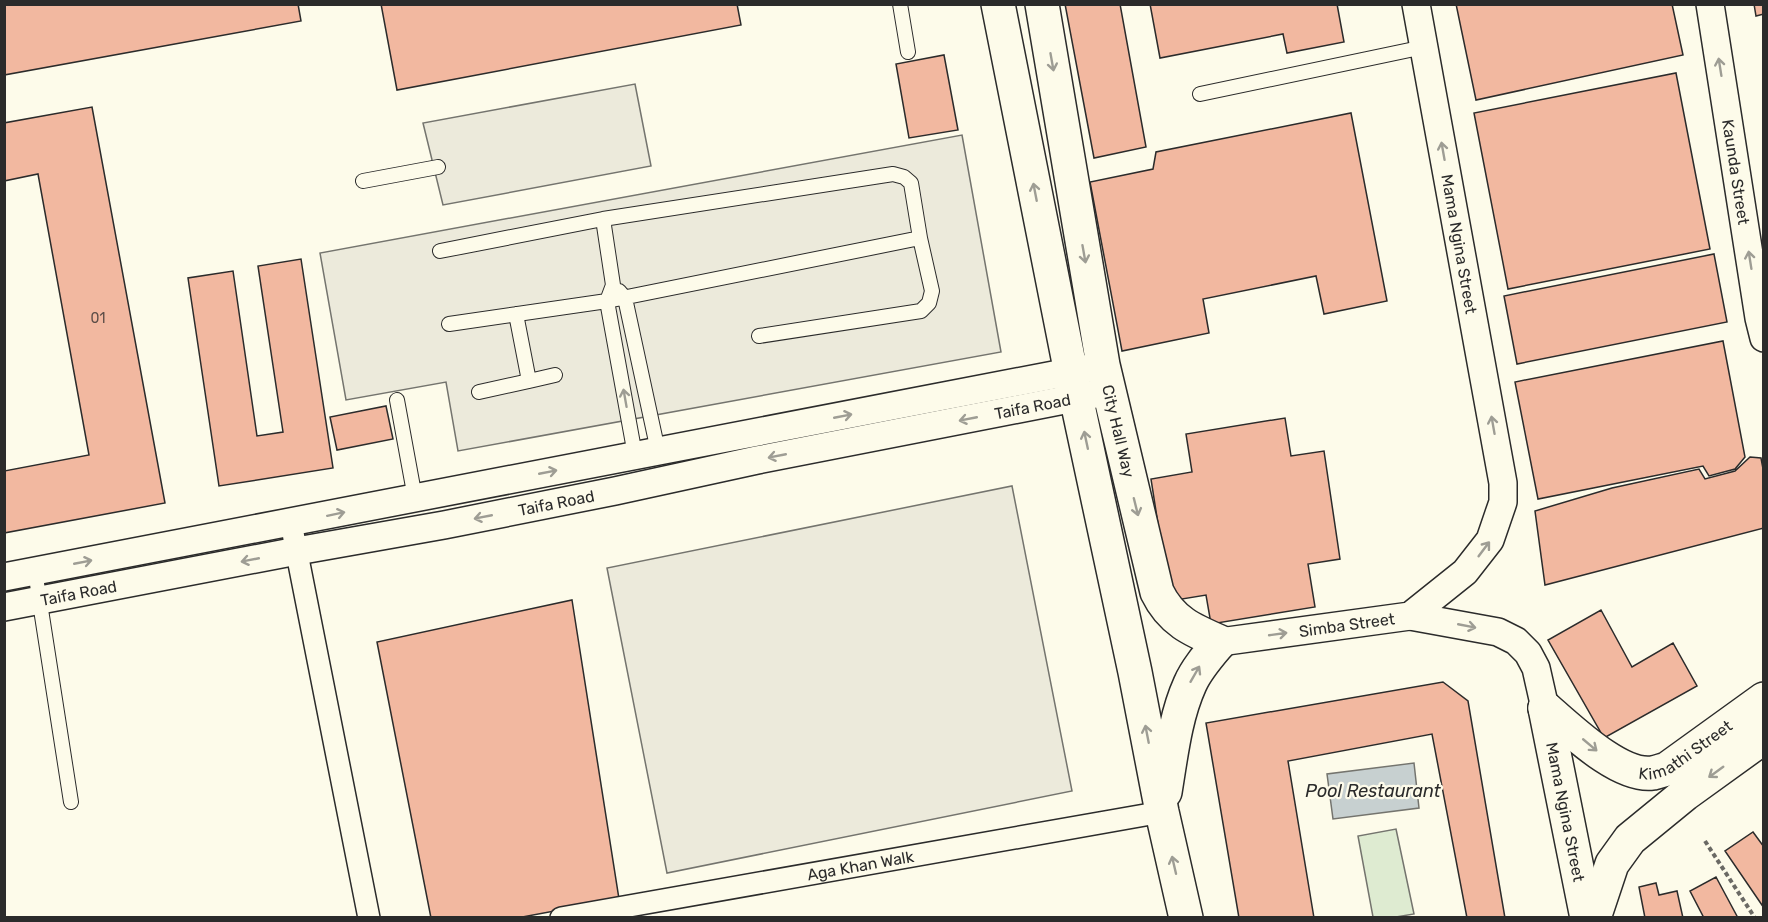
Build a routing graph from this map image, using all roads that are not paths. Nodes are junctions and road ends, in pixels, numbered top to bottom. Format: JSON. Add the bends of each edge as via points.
{"nodes":[{"id":1,"x":900,"y":4,"type":"edge"},
{"id":2,"x":998,"y":4,"type":"edge"},
{"id":3,"x":1042,"y":4,"type":"edge"},
{"id":4,"x":1416,"y":4,"type":"edge"},
{"id":5,"x":1710,"y":4,"type":"edge"},
{"id":6,"x":1424,"y":47,"type":"junction"},
{"id":7,"x":908,"y":52,"type":"dead end"},
{"id":8,"x":1200,"y":94,"type":"dead end"},
{"id":9,"x":438,"y":167,"type":"dead end"},
{"id":10,"x":363,"y":181,"type":"dead end"},
{"id":11,"x":603,"y":219,"type":"junction"},
{"id":12,"x":920,"y":238,"type":"junction"},
{"id":13,"x":440,"y":250,"type":"dead end"},
{"id":14,"x":613,"y":285,"type":"junction"},
{"id":15,"x":625,"y":298,"type":"junction"},
{"id":16,"x":607,"y":301,"type":"junction"},
{"id":17,"x":516,"y":314,"type":"junction"},
{"id":18,"x":449,"y":324,"type":"dead end"},
{"id":19,"x":759,"y":336,"type":"dead end"},
{"id":20,"x":1764,"y":338,"type":"edge"},
{"id":21,"x":555,"y":375,"type":"dead end"},
{"id":22,"x":529,"y":381,"type":"junction"},
{"id":23,"x":1090,"y":382,"type":"junction"},
{"id":24,"x":478,"y":392,"type":"dead end"},
{"id":25,"x":397,"y":400,"type":"dead end"},
{"id":26,"x":646,"y":453,"type":"junction"},
{"id":27,"x":1503,"y":483,"type":"joint"},
{"id":28,"x":415,"y":498,"type":"junction"},
{"id":29,"x":291,"y":523,"type":"junction"},
{"id":30,"x":297,"y":551,"type":"junction"},
{"id":31,"x":34,"y":571,"type":"junction"},
{"id":32,"x":4,"y":577,"type":"edge"},
{"id":33,"x":40,"y":600,"type":"junction"},
{"id":34,"x":4,"y":607,"type":"edge"},
{"id":35,"x":1410,"y":616,"type":"junction"},
{"id":36,"x":1220,"y":642,"type":"junction"},
{"id":37,"x":1764,"y":699,"type":"edge"},
{"id":38,"x":1545,"y":708,"type":"junction"},
{"id":39,"x":1764,"y":737,"type":"edge"},
{"id":40,"x":71,"y":802,"type":"dead end"},
{"id":41,"x":1162,"y":812,"type":"junction"},
{"id":42,"x":369,"y":918,"type":"edge"},
{"id":43,"x":561,"y":918,"type":"edge"},
{"id":44,"x":1186,"y":918,"type":"edge"},
{"id":45,"x":1587,"y":918,"type":"edge"},
{"id":46,"x":1594,"y":918,"type":"edge"}],
"edges":[{"from":1,"to":7,"type":"lane"},
{"from":23,"to":2,"type":"street","name":"City Hall Way","one_way":true},
{"from":3,"to":23,"type":"street","name":"City Hall Way","one_way":true},
{"from":4,"to":6,"type":"street","name":"Mama Ngina Street"},
{"from":20,"to":5,"type":"street","name":"Kaunda Street","one_way":true},
{"from":6,"to":8,"type":"lane"},
{"from":27,"to":6,"type":"street","name":"Mama Ngina Street","one_way":true},
{"from":9,"to":10,"type":"lane"},
{"from":11,"to":12,"type":"lane","via":[[893,174],[911,183]]},
{"from":11,"to":13,"type":"lane"},
{"from":11,"to":14,"type":"lane"},
{"from":12,"to":15,"type":"lane"},
{"from":12,"to":19,"type":"lane","via":[[932,291],[930,303],[921,311]]},
{"from":14,"to":15,"type":"lane"},
{"from":14,"to":16,"type":"lane"},
{"from":15,"to":16,"type":"lane"},
{"from":15,"to":26,"type":"lane"},
{"from":16,"to":17,"type":"lane"},
{"from":26,"to":16,"type":"lane","one_way":true},
{"from":17,"to":18,"type":"lane"},
{"from":17,"to":22,"type":"lane"},
{"from":21,"to":22,"type":"lane"},
{"from":22,"to":24,"type":"lane"},
{"from":26,"to":23,"type":"street","name":"Taifa Road","one_way":true},
{"from":23,"to":30,"type":"street","name":"Taifa Road","one_way":true,"via":[[615,491]]},
{"from":23,"to":36,"type":"street","name":"City Hall Way","one_way":true,"via":[[1157,592],[1181,622]]},
{"from":41,"to":23,"type":"street","name":"City Hall Way","one_way":true,"via":[[1135,672]]},
{"from":25,"to":28,"type":"lane"},
{"from":28,"to":26,"type":"street","name":"Taifa Road","one_way":true},
{"from":35,"to":27,"type":"street","name":"Simba Street","one_way":true,"via":[[1465,572],[1490,540],[1503,502]]},
{"from":29,"to":28,"type":"street","name":"Taifa Road","one_way":true},
{"from":29,"to":30,"type":"street"},
{"from":31,"to":29,"type":"street","name":"Taifa Road","one_way":true},
{"from":30,"to":33,"type":"street","name":"Taifa Road","one_way":true},
{"from":30,"to":42,"type":"street"},
{"from":31,"to":32,"type":"street","name":"Taifa Road"},
{"from":31,"to":33,"type":"lane"},
{"from":33,"to":34,"type":"street","name":"Taifa Road"},
{"from":33,"to":40,"type":"lane"},
{"from":36,"to":35,"type":"street","name":"Simba Street","one_way":true},
{"from":35,"to":38,"type":"street","one_way":true,"via":[[1498,632],[1516,640],[1536,668]]},
{"from":41,"to":36,"type":"street","name":"City Hall Way","one_way":true,"via":[[1182,703],[1190,682]]},
{"from":38,"to":37,"type":"street","name":"Kimathi Street","one_way":true,"via":[[1599,753],[1628,769],[1651,773],[1667,769]]},
{"from":38,"to":45,"type":"street","name":"Mama Ngina Street"},
{"from":39,"to":46,"type":"street","name":"Kimathi Street","one_way":true,"via":[[1630,839],[1612,864]]},
{"from":41,"to":43,"type":"street","name":"Aga Khan Walk"},
{"from":44,"to":41,"type":"street","name":"City Hall Way","one_way":true}]}
